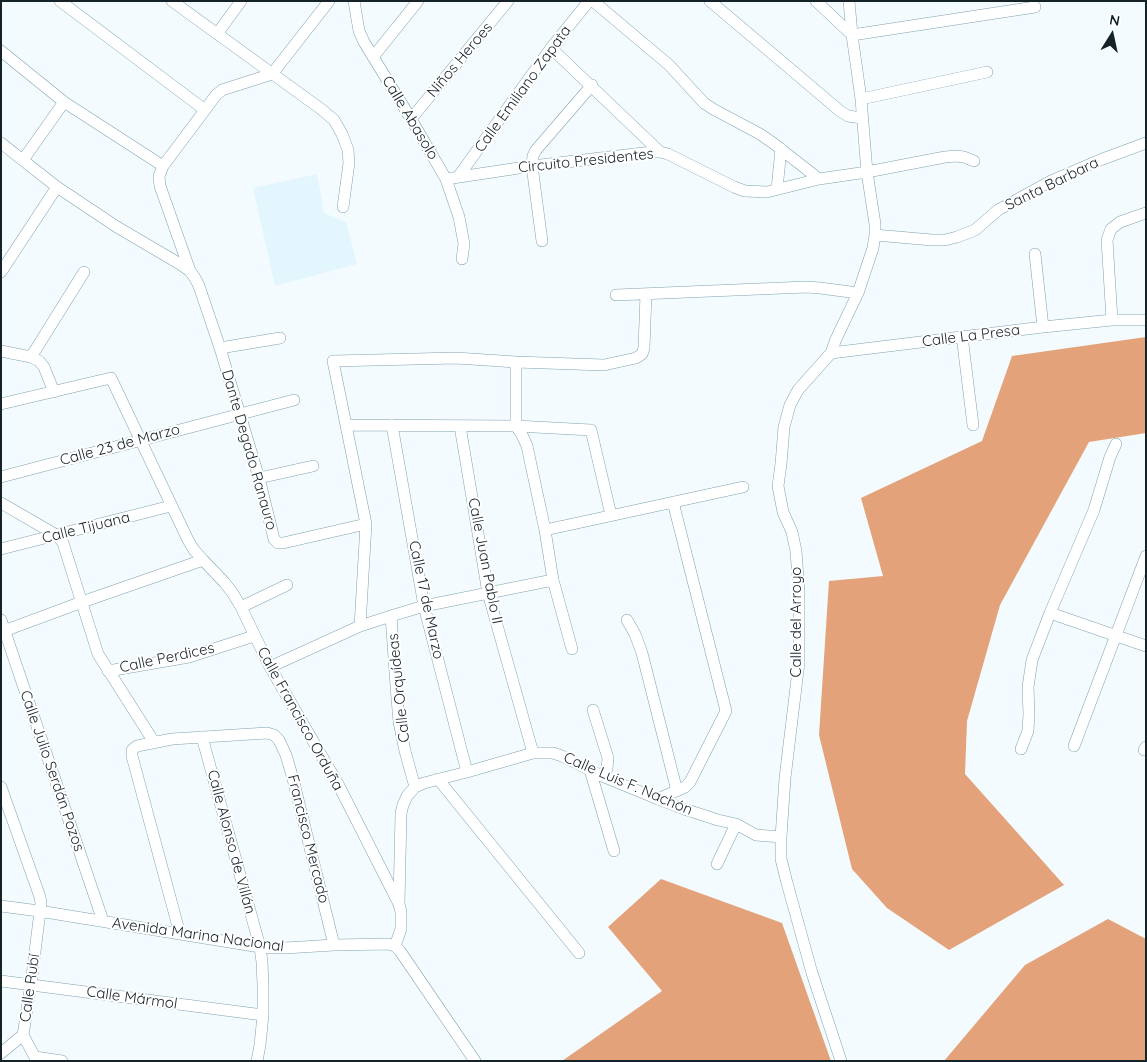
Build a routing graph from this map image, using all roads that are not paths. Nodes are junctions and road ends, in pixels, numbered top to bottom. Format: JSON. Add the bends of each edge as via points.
{"nodes":[{"id":1,"x":60,"y":1,"type":"edge"},
{"id":2,"x":172,"y":1,"type":"edge"},
{"id":3,"x":241,"y":1,"type":"edge"},
{"id":4,"x":328,"y":1,"type":"edge"},
{"id":5,"x":354,"y":1,"type":"edge"},
{"id":6,"x":418,"y":1,"type":"edge"},
{"id":7,"x":508,"y":1,"type":"edge"},
{"id":8,"x":589,"y":1,"type":"edge"},
{"id":9,"x":593,"y":1,"type":"edge"},
{"id":10,"x":710,"y":1,"type":"edge"},
{"id":11,"x":816,"y":1,"type":"edge"},
{"id":12,"x":849,"y":1,"type":"edge"},
{"id":13,"x":1035,"y":7,"type":"dead end"},
{"id":14,"x":217,"y":34,"type":"junction"},
{"id":15,"x":852,"y":35,"type":"junction"},
{"id":16,"x":551,"y":48,"type":"junction"},
{"id":17,"x":1,"y":52,"type":"edge"},
{"id":18,"x":373,"y":57,"type":"junction"},
{"id":19,"x":987,"y":72,"type":"dead end"},
{"id":20,"x":272,"y":74,"type":"junction"},
{"id":21,"x":592,"y":85,"type":"junction"},
{"id":22,"x":861,"y":100,"type":"junction"},
{"id":23,"x":64,"y":102,"type":"junction"},
{"id":24,"x":205,"y":110,"type":"junction"},
{"id":25,"x":862,"y":118,"type":"junction"},
{"id":26,"x":411,"y":119,"type":"junction"},
{"id":27,"x":1146,"y":143,"type":"edge"},
{"id":28,"x":2,"y":145,"type":"edge"},
{"id":29,"x":781,"y":149,"type":"junction"},
{"id":30,"x":660,"y":152,"type":"junction"},
{"id":31,"x":23,"y":160,"type":"junction"},
{"id":32,"x":974,"y":161,"type":"dead end"},
{"id":33,"x":163,"y":166,"type":"junction"},
{"id":34,"x":532,"y":166,"type":"junction"},
{"id":35,"x":867,"y":172,"type":"junction"},
{"id":36,"x":458,"y":177,"type":"junction"},
{"id":37,"x":446,"y":179,"type":"junction"},
{"id":38,"x":819,"y":179,"type":"junction"},
{"id":39,"x":57,"y":187,"type":"junction"},
{"id":40,"x":777,"y":189,"type":"junction"},
{"id":41,"x":343,"y":207,"type":"dead end"},
{"id":42,"x":1146,"y":212,"type":"edge"},
{"id":43,"x":875,"y":235,"type":"junction"},
{"id":44,"x":542,"y":241,"type":"dead end"},
{"id":45,"x":1035,"y":254,"type":"dead end"},
{"id":46,"x":462,"y":259,"type":"dead end"},
{"id":47,"x":190,"y":271,"type":"junction"},
{"id":48,"x":1,"y":272,"type":"edge"},
{"id":49,"x":84,"y":272,"type":"dead end"},
{"id":50,"x":858,"y":293,"type":"junction"},
{"id":51,"x":646,"y":294,"type":"junction"},
{"id":52,"x":616,"y":295,"type":"dead end"},
{"id":53,"x":1112,"y":320,"type":"junction"},
{"id":54,"x":1146,"y":320,"type":"edge"},
{"id":55,"x":1042,"y":327,"type":"junction"},
{"id":56,"x":962,"y":336,"type":"junction"},
{"id":57,"x":280,"y":338,"type":"dead end"},
{"id":58,"x":220,"y":348,"type":"junction"},
{"id":59,"x":1,"y":351,"type":"edge"},
{"id":60,"x":831,"y":354,"type":"junction"},
{"id":61,"x":32,"y":357,"type":"junction"},
{"id":62,"x":516,"y":362,"type":"junction"},
{"id":63,"x":54,"y":392,"type":"junction"},
{"id":64,"x":294,"y":400,"type":"dead end"},
{"id":65,"x":1,"y":404,"type":"edge"},
{"id":66,"x":239,"y":414,"type":"junction"},
{"id":67,"x":346,"y":425,"type":"junction"},
{"id":68,"x":392,"y":425,"type":"junction"},
{"id":69,"x":973,"y":425,"type":"dead end"},
{"id":70,"x":460,"y":426,"type":"junction"},
{"id":71,"x":516,"y":426,"type":"junction"},
{"id":72,"x":141,"y":440,"type":"junction"},
{"id":73,"x":1116,"y":444,"type":"dead end"},
{"id":74,"x":313,"y":466,"type":"dead end"},
{"id":75,"x":1,"y":477,"type":"edge"},
{"id":76,"x":259,"y":478,"type":"junction"},
{"id":77,"x":743,"y":487,"type":"dead end"},
{"id":78,"x":673,"y":502,"type":"junction"},
{"id":79,"x":1,"y":503,"type":"edge"},
{"id":80,"x":171,"y":506,"type":"junction"},
{"id":81,"x":610,"y":515,"type":"junction"},
{"id":82,"x":366,"y":524,"type":"junction"},
{"id":83,"x":545,"y":530,"type":"junction"},
{"id":84,"x":58,"y":536,"type":"junction"},
{"id":85,"x":1,"y":549,"type":"edge"},
{"id":86,"x":1146,"y":556,"type":"edge"},
{"id":87,"x":203,"y":560,"type":"junction"},
{"id":88,"x":553,"y":580,"type":"junction"},
{"id":89,"x":287,"y":585,"type":"dead end"},
{"id":90,"x":488,"y":593,"type":"junction"},
{"id":91,"x":82,"y":602,"type":"junction"},
{"id":92,"x":424,"y":606,"type":"junction"},
{"id":93,"x":241,"y":607,"type":"junction"},
{"id":94,"x":1050,"y":613,"type":"junction"},
{"id":95,"x":392,"y":616,"type":"junction"},
{"id":96,"x":627,"y":620,"type":"dead end"},
{"id":97,"x":360,"y":626,"type":"junction"},
{"id":98,"x":2,"y":627,"type":"edge"},
{"id":99,"x":1117,"y":635,"type":"junction"},
{"id":100,"x":254,"y":636,"type":"junction"},
{"id":101,"x":1146,"y":646,"type":"edge"},
{"id":102,"x":572,"y":649,"type":"dead end"},
{"id":103,"x":270,"y":667,"type":"junction"},
{"id":104,"x":108,"y":671,"type":"junction"},
{"id":105,"x":593,"y":710,"type":"dead end"},
{"id":106,"x":202,"y":737,"type":"junction"},
{"id":107,"x":154,"y":742,"type":"junction"},
{"id":108,"x":1074,"y":746,"type":"dead end"},
{"id":109,"x":1021,"y":749,"type":"dead end"},
{"id":110,"x":533,"y":754,"type":"junction"},
{"id":111,"x":590,"y":770,"type":"junction"},
{"id":112,"x":467,"y":772,"type":"junction"},
{"id":113,"x":602,"y":776,"type":"junction"},
{"id":114,"x":438,"y":779,"type":"junction"},
{"id":115,"x":1,"y":787,"type":"edge"},
{"id":116,"x":415,"y":787,"type":"junction"},
{"id":117,"x":677,"y":791,"type":"junction"},
{"id":118,"x":658,"y":799,"type":"junction"},
{"id":119,"x":736,"y":824,"type":"junction"},
{"id":120,"x":781,"y":837,"type":"junction"},
{"id":121,"x":614,"y":851,"type":"dead end"},
{"id":122,"x":717,"y":864,"type":"dead end"},
{"id":123,"x":399,"y":904,"type":"junction"},
{"id":124,"x":1,"y":906,"type":"edge"},
{"id":125,"x":39,"y":911,"type":"junction"},
{"id":126,"x":103,"y":921,"type":"junction"},
{"id":127,"x":180,"y":934,"type":"junction"},
{"id":128,"x":334,"y":945,"type":"junction"},
{"id":129,"x":395,"y":946,"type":"junction"},
{"id":130,"x":260,"y":947,"type":"junction"},
{"id":131,"x":579,"y":953,"type":"dead end"},
{"id":132,"x":1,"y":981,"type":"edge"},
{"id":133,"x":31,"y":984,"type":"junction"},
{"id":134,"x":263,"y":1015,"type":"junction"},
{"id":135,"x":23,"y":1035,"type":"junction"},
{"id":136,"x":1,"y":1053,"type":"edge"},
{"id":137,"x":36,"y":1059,"type":"edge"},
{"id":138,"x":62,"y":1061,"type":"edge"},
{"id":139,"x":257,"y":1061,"type":"edge"},
{"id":140,"x":474,"y":1061,"type":"edge"},
{"id":141,"x":841,"y":1061,"type":"edge"}],
"edges":[{"from":1,"to":24,"type":"street"},
{"from":2,"to":14,"type":"street"},
{"from":3,"to":14,"type":"street"},
{"from":4,"to":20,"type":"street"},
{"from":5,"to":18,"type":"street","name":"Calle Abasolo","via":[[360,31]]},
{"from":6,"to":18,"type":"street"},
{"from":7,"to":26,"type":"street","name":"Niños Heroes"},
{"from":8,"to":16,"type":"street","name":"Calle Emiliano Zapata"},
{"from":9,"to":29,"type":"street","via":[[669,66],[704,103]]},
{"from":10,"to":25,"type":"street","via":[[840,112]]},
{"from":11,"to":15,"type":"street"},
{"from":12,"to":15,"type":"street","name":"Calle del Arroyo"},
{"from":13,"to":15,"type":"street"},
{"from":14,"to":20,"type":"street"},
{"from":15,"to":22,"type":"street","name":"Calle del Arroyo"},
{"from":16,"to":21,"type":"street"},
{"from":16,"to":36,"type":"street","name":"Calle Emiliano Zapata"},
{"from":17,"to":23,"type":"street"},
{"from":18,"to":26,"type":"street","name":"Calle Abasolo"},
{"from":19,"to":22,"type":"street"},
{"from":20,"to":24,"type":"street","via":[[222,90]]},
{"from":20,"to":41,"type":"street","via":[[322,109],[342,134],[349,163]]},
{"from":21,"to":30,"type":"street"},
{"from":21,"to":34,"type":"street","via":[[536,150]]},
{"from":22,"to":25,"type":"street","name":"Calle del Arroyo"},
{"from":23,"to":31,"type":"street"},
{"from":23,"to":33,"type":"street"},
{"from":24,"to":33,"type":"street"},
{"from":25,"to":35,"type":"street","name":"Calle del Arroyo"},
{"from":26,"to":37,"type":"street","name":"Calle Abasolo"},
{"from":27,"to":43,"type":"street","name":"Santa Barbara","via":[[1050,181],[998,210],[974,230],[957,237],[932,240]]},
{"from":28,"to":31,"type":"street"},
{"from":29,"to":38,"type":"street"},
{"from":29,"to":40,"type":"street"},
{"from":30,"to":34,"type":"street","name":"Circuito Presidentes"},
{"from":30,"to":40,"type":"street","name":"Circuito Presidentes","via":[[740,189],[767,192]]},
{"from":31,"to":39,"type":"street"},
{"from":32,"to":35,"type":"street","name":"Circuito Presidentes","via":[[964,157],[945,157]]},
{"from":33,"to":47,"type":"street","name":"Dante Degado Ranauro","via":[[160,186]]},
{"from":34,"to":36,"type":"street","name":"Circuito Presidentes"},
{"from":34,"to":44,"type":"street"},
{"from":35,"to":38,"type":"street","name":"Circuito Presidentes"},
{"from":35,"to":43,"type":"street","name":"Calle del Arroyo"},
{"from":36,"to":37,"type":"street","name":"Circuito Presidentes"},
{"from":37,"to":46,"type":"street","name":"Calle Abasolo","via":[[460,217],[464,237]]},
{"from":38,"to":40,"type":"street","name":"Circuito Presidentes"},
{"from":39,"to":47,"type":"street"},
{"from":39,"to":48,"type":"street"},
{"from":42,"to":53,"type":"street","via":[[1120,222],[1111,229],[1107,240]]},
{"from":43,"to":50,"type":"street","name":"Calle del Arroyo"},
{"from":45,"to":55,"type":"street"},
{"from":47,"to":58,"type":"street","name":"Dante Degado Ranauro","via":[[199,286]]},
{"from":49,"to":61,"type":"street"},
{"from":50,"to":51,"type":"street","via":[[806,287]]},
{"from":50,"to":60,"type":"street","name":"Calle del Arroyo"},
{"from":51,"to":52,"type":"street"},
{"from":51,"to":62,"type":"street","via":[[644,348],[636,358],[604,365]]},
{"from":53,"to":54,"type":"street","name":"Calle La Presa"},
{"from":53,"to":55,"type":"street","name":"Calle La Presa"},
{"from":55,"to":56,"type":"street","name":"Calle La Presa"},
{"from":56,"to":60,"type":"street","name":"Calle La Presa"},
{"from":56,"to":69,"type":"street"},
{"from":57,"to":58,"type":"street"},
{"from":58,"to":66,"type":"street","name":"Dante Degado Ranauro"},
{"from":59,"to":61,"type":"street"},
{"from":60,"to":120,"type":"street","name":"Calle del Arroyo","via":[[798,390],[784,428],[778,486],[796,551],[800,593],[799,662]]},
{"from":61,"to":63,"type":"street","via":[[44,367]]},
{"from":62,"to":67,"type":"street","via":[[456,358],[333,361]]},
{"from":62,"to":71,"type":"street"},
{"from":63,"to":65,"type":"street"},
{"from":63,"to":72,"type":"street","name":"Calle Francisco Orduña","via":[[111,378]]},
{"from":64,"to":66,"type":"street","name":"Calle 23 de Marzo"},
{"from":66,"to":72,"type":"street","name":"Calle 23 de Marzo"},
{"from":66,"to":76,"type":"street","name":"Dante Degado Ranauro"},
{"from":67,"to":68,"type":"street"},
{"from":67,"to":82,"type":"street"},
{"from":68,"to":70,"type":"street"},
{"from":68,"to":92,"type":"street","name":"Calle 17 de Marzo"},
{"from":70,"to":71,"type":"street"},
{"from":70,"to":90,"type":"street","name":"Calle Juan Pablo II"},
{"from":71,"to":81,"type":"street","via":[[591,430]]},
{"from":71,"to":83,"type":"street","via":[[527,446]]},
{"from":72,"to":75,"type":"street","name":"Calle 23 de Marzo"},
{"from":72,"to":80,"type":"street","name":"Calle Francisco Orduña"},
{"from":73,"to":94,"type":"street","via":[[1094,510]]},
{"from":74,"to":76,"type":"street"},
{"from":76,"to":82,"type":"street","name":"Dante Degado Ranauro","via":[[274,539],[278,543]]},
{"from":77,"to":78,"type":"street"},
{"from":78,"to":81,"type":"street"},
{"from":78,"to":117,"type":"street","via":[[726,711],[690,782]]},
{"from":79,"to":84,"type":"street"},
{"from":80,"to":84,"type":"street","name":"Calle Tijuana"},
{"from":80,"to":87,"type":"street","name":"Calle Francisco Orduña","via":[[188,540]]},
{"from":81,"to":83,"type":"street"},
{"from":82,"to":97,"type":"street"},
{"from":83,"to":88,"type":"street"},
{"from":84,"to":85,"type":"street","name":"Calle Tijuana"},
{"from":84,"to":91,"type":"street","via":[[67,552]]},
{"from":86,"to":99,"type":"street"},
{"from":87,"to":91,"type":"street"},
{"from":87,"to":93,"type":"street","name":"Calle Francisco Orduña"},
{"from":88,"to":90,"type":"street"},
{"from":88,"to":102,"type":"street"},
{"from":89,"to":93,"type":"street"},
{"from":90,"to":92,"type":"street"},
{"from":90,"to":110,"type":"street","name":"Calle Juan Pablo II"},
{"from":91,"to":98,"type":"street"},
{"from":91,"to":104,"type":"street","via":[[98,654]]},
{"from":92,"to":95,"type":"street"},
{"from":92,"to":112,"type":"street","name":"Calle 17 de Marzo"},
{"from":93,"to":100,"type":"street","name":"Calle Francisco Orduña"},
{"from":94,"to":99,"type":"street"},
{"from":94,"to":109,"type":"street","via":[[1032,660],[1028,731]]},
{"from":95,"to":97,"type":"street"},
{"from":95,"to":116,"type":"street","name":"Calle Orquídeas","via":[[399,722]]},
{"from":96,"to":117,"type":"street","via":[[642,653]]},
{"from":97,"to":103,"type":"street"},
{"from":98,"to":126,"type":"street","name":"Calle Julio Serdán Pozos"},
{"from":99,"to":101,"type":"street"},
{"from":99,"to":108,"type":"street"},
{"from":100,"to":103,"type":"street","name":"Calle Francisco Orduña"},
{"from":100,"to":104,"type":"street","name":"Calle Perdices","via":[[189,657]]},
{"from":103,"to":123,"type":"street","name":"Calle Francisco Orduña","via":[[338,784]]},
{"from":104,"to":107,"type":"street"},
{"from":105,"to":113,"type":"street","via":[[608,758]]},
{"from":106,"to":107,"type":"street"},
{"from":106,"to":128,"type":"street","name":"Francisco Mercado","via":[[267,733],[279,740],[293,779]]},
{"from":106,"to":130,"type":"street","name":"Calle Alonso de Villán"},
{"from":107,"to":127,"type":"street","via":[[136,746],[132,756]]},
{"from":110,"to":111,"type":"street","name":"Calle Luis F. Nachón","via":[[553,753]]},
{"from":110,"to":112,"type":"street","name":"Calle Luis F. Nachón"},
{"from":111,"to":113,"type":"street","name":"Calle Luis F. Nachón"},
{"from":111,"to":121,"type":"street"},
{"from":112,"to":114,"type":"street","name":"Calle Luis F. Nachón"},
{"from":113,"to":118,"type":"street","name":"Calle Luis F. Nachón"},
{"from":114,"to":116,"type":"street","name":"Calle Luis F. Nachón"},
{"from":114,"to":131,"type":"street"},
{"from":115,"to":125,"type":"street","name":"Calle Rubí","via":[[40,897]]},
{"from":116,"to":123,"type":"street","via":[[400,813]]},
{"from":117,"to":118,"type":"street"},
{"from":118,"to":119,"type":"street","name":"Calle Luis F. Nachón"},
{"from":119,"to":120,"type":"street","name":"Calle Luis F. Nachón","via":[[756,835]]},
{"from":119,"to":122,"type":"street"},
{"from":120,"to":141,"type":"street","name":"Calle del Arroyo","via":[[787,883]]},
{"from":123,"to":129,"type":"street","name":"Calle Francisco Orduña","via":[[400,929]]},
{"from":124,"to":125,"type":"street","name":"Avenida Marina Nacional"},
{"from":125,"to":126,"type":"street","name":"Avenida Marina Nacional"},
{"from":125,"to":133,"type":"street","name":"Calle Rubí"},
{"from":126,"to":127,"type":"street","name":"Avenida Marina Nacional"},
{"from":127,"to":130,"type":"street","name":"Avenida Marina Nacional"},
{"from":128,"to":129,"type":"street","name":"Avenida Marina Nacional"},
{"from":128,"to":130,"type":"street","name":"Avenida Marina Nacional"},
{"from":129,"to":140,"type":"street"},
{"from":130,"to":134,"type":"street","name":"Calle Alonso de Villán"},
{"from":132,"to":133,"type":"street","name":"Calle Mármol"},
{"from":133,"to":134,"type":"street","name":"Calle Mármol"},
{"from":133,"to":135,"type":"street","name":"Calle Rubí"},
{"from":134,"to":139,"type":"street","name":"Calle Alonso de Villán"},
{"from":135,"to":136,"type":"street"},
{"from":135,"to":137,"type":"street","name":"Calle Rubí"},
{"from":137,"to":138,"type":"street"}]}
